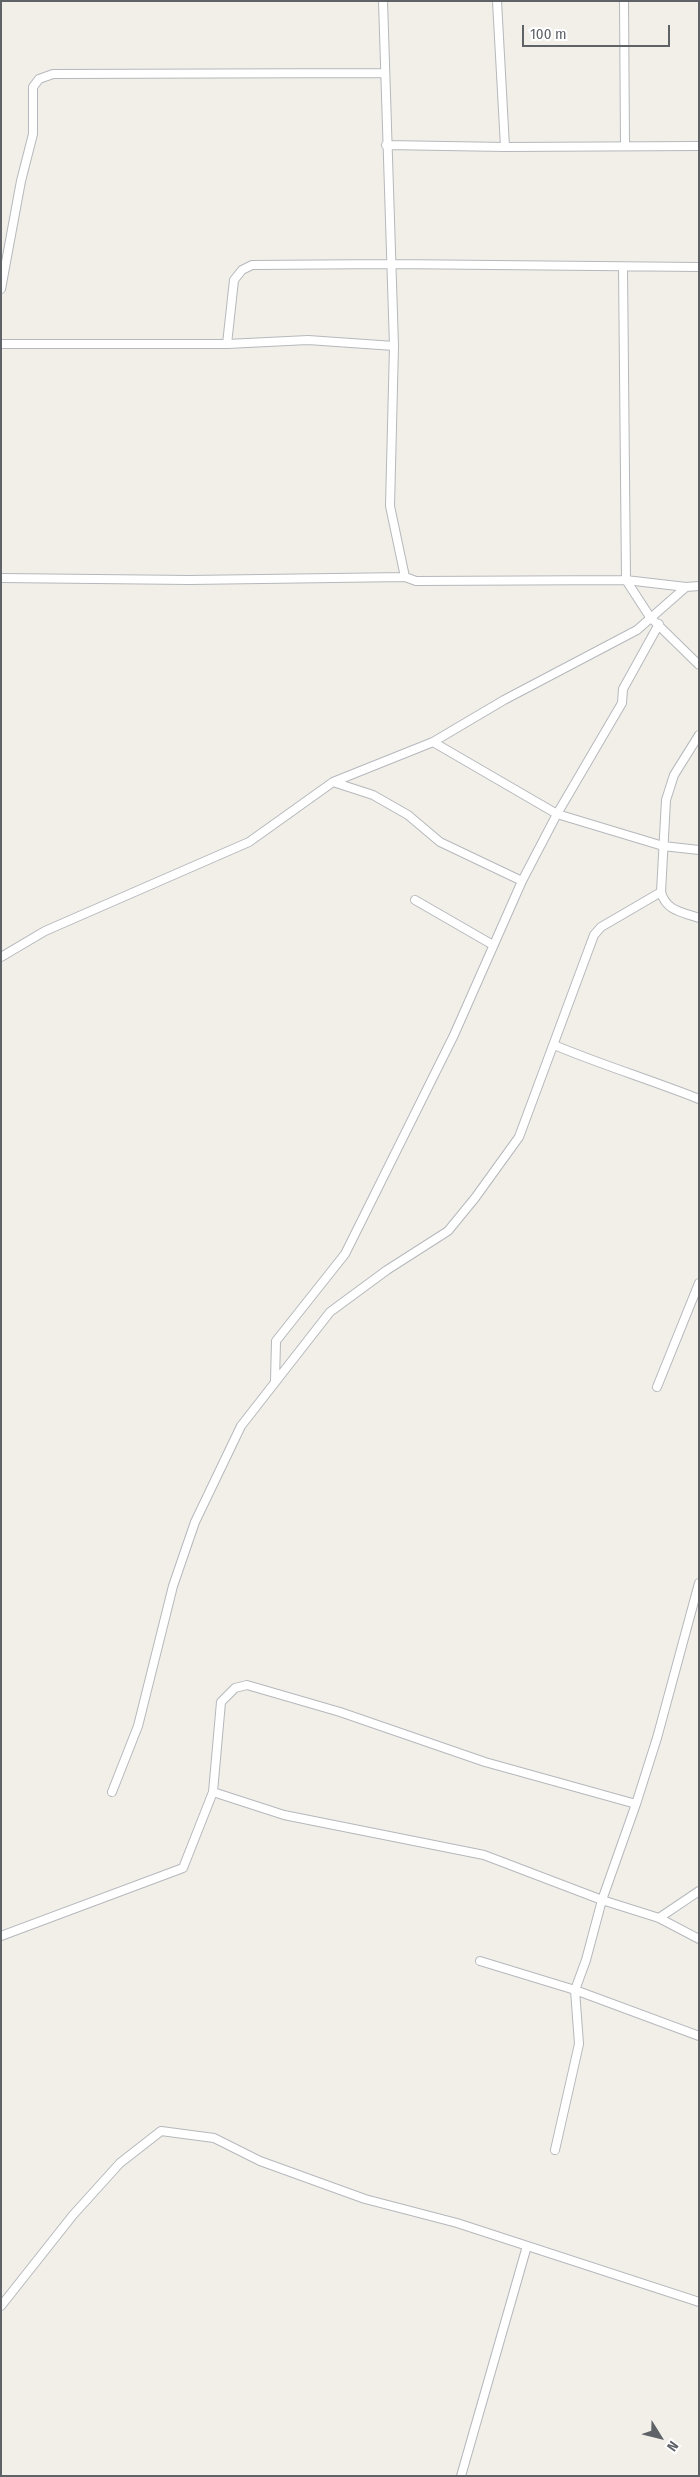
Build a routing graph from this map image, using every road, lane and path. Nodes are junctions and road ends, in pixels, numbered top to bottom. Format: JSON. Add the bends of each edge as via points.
{"nodes":[{"id":1,"x":382,"y":1,"type":"edge"},
{"id":2,"x":498,"y":1,"type":"edge"},
{"id":3,"x":624,"y":1,"type":"edge"},
{"id":4,"x":384,"y":73,"type":"junction"},
{"id":5,"x":386,"y":145,"type":"junction"},
{"id":6,"x":625,"y":146,"type":"junction"},
{"id":7,"x":699,"y":146,"type":"edge"},
{"id":8,"x":505,"y":147,"type":"junction"},
{"id":9,"x":391,"y":264,"type":"junction"},
{"id":10,"x":624,"y":267,"type":"junction"},
{"id":11,"x":699,"y":267,"type":"edge"},
{"id":12,"x":1,"y":289,"type":"edge"},
{"id":13,"x":1,"y":344,"type":"edge"},
{"id":14,"x":227,"y":344,"type":"junction"},
{"id":15,"x":394,"y":346,"type":"junction"},
{"id":16,"x":405,"y":577,"type":"junction"},
{"id":17,"x":1,"y":578,"type":"edge"},
{"id":18,"x":626,"y":580,"type":"junction"},
{"id":19,"x":699,"y":586,"type":"edge"},
{"id":20,"x":686,"y":587,"type":"junction"},
{"id":21,"x":650,"y":617,"type":"junction"},
{"id":22,"x":658,"y":624,"type":"junction"},
{"id":23,"x":699,"y":665,"type":"edge"},
{"id":24,"x":699,"y":735,"type":"edge"},
{"id":25,"x":433,"y":742,"type":"junction"},
{"id":26,"x":334,"y":782,"type":"junction"},
{"id":27,"x":557,"y":814,"type":"junction"},
{"id":28,"x":663,"y":846,"type":"junction"},
{"id":29,"x":699,"y":850,"type":"edge"},
{"id":30,"x":522,"y":881,"type":"junction"},
{"id":31,"x":662,"y":892,"type":"junction"},
{"id":32,"x":415,"y":900,"type":"dead end"},
{"id":33,"x":699,"y":918,"type":"edge"},
{"id":34,"x":493,"y":945,"type":"junction"},
{"id":35,"x":1,"y":957,"type":"edge"},
{"id":36,"x":554,"y":1045,"type":"junction"},
{"id":37,"x":699,"y":1099,"type":"edge"},
{"id":38,"x":699,"y":1283,"type":"edge"},
{"id":39,"x":275,"y":1382,"type":"junction"},
{"id":40,"x":657,"y":1387,"type":"dead end"},
{"id":41,"x":699,"y":1583,"type":"edge"},
{"id":42,"x":112,"y":1792,"type":"dead end"},
{"id":43,"x":213,"y":1792,"type":"junction"},
{"id":44,"x":636,"y":1804,"type":"junction"},
{"id":45,"x":699,"y":1891,"type":"edge"},
{"id":46,"x":602,"y":1900,"type":"junction"},
{"id":47,"x":659,"y":1918,"type":"junction"},
{"id":48,"x":1,"y":1936,"type":"edge"},
{"id":49,"x":699,"y":1939,"type":"edge"},
{"id":50,"x":480,"y":1961,"type":"dead end"},
{"id":51,"x":575,"y":1990,"type":"junction"},
{"id":52,"x":699,"y":2036,"type":"edge"},
{"id":53,"x":555,"y":2150,"type":"dead end"},
{"id":54,"x":527,"y":2246,"type":"junction"},
{"id":55,"x":699,"y":2302,"type":"edge"},
{"id":56,"x":1,"y":2306,"type":"edge"},
{"id":57,"x":461,"y":2476,"type":"edge"}],
"edges":[{"from":1,"to":4,"type":"street"},
{"from":2,"to":8,"type":"street"},
{"from":3,"to":6,"type":"street"},
{"from":4,"to":5,"type":"street"},
{"from":4,"to":12,"type":"street","via":[[53,74],[39,79],[33,87],[33,134]]},
{"from":5,"to":8,"type":"street"},
{"from":5,"to":9,"type":"street"},
{"from":6,"to":7,"type":"street"},
{"from":6,"to":8,"type":"street"},
{"from":9,"to":10,"type":"street"},
{"from":9,"to":14,"type":"street","via":[[252,266],[242,270],[234,280]]},
{"from":9,"to":15,"type":"street"},
{"from":10,"to":11,"type":"street"},
{"from":10,"to":18,"type":"street"},
{"from":13,"to":14,"type":"street"},
{"from":14,"to":15,"type":"street","via":[[308,340]]},
{"from":15,"to":16,"type":"street","via":[[390,506]]},
{"from":16,"to":17,"type":"street"},
{"from":16,"to":18,"type":"street","via":[[416,581]]},
{"from":18,"to":20,"type":"street"},
{"from":18,"to":21,"type":"street"},
{"from":19,"to":20,"type":"street"},
{"from":20,"to":21,"type":"street"},
{"from":21,"to":22,"type":"street"},
{"from":21,"to":25,"type":"street","via":[[637,630],[504,700]]},
{"from":22,"to":23,"type":"street"},
{"from":22,"to":27,"type":"street","via":[[623,689],[622,703]]},
{"from":24,"to":28,"type":"street","via":[[674,775],[666,800]]},
{"from":25,"to":26,"type":"street"},
{"from":25,"to":27,"type":"street"},
{"from":26,"to":30,"type":"street","via":[[373,795],[408,815],[440,842]]},
{"from":26,"to":35,"type":"street","via":[[250,842],[46,932]]},
{"from":27,"to":28,"type":"street"},
{"from":27,"to":30,"type":"street"},
{"from":28,"to":29,"type":"street"},
{"from":28,"to":31,"type":"street"},
{"from":30,"to":34,"type":"street"},
{"from":31,"to":33,"type":"street","via":[[669,908]]},
{"from":31,"to":36,"type":"street","via":[[601,927],[594,935]]},
{"from":32,"to":34,"type":"street"},
{"from":34,"to":39,"type":"street","via":[[454,1035],[346,1254],[276,1340]]},
{"from":36,"to":37,"type":"street"},
{"from":36,"to":39,"type":"street","via":[[518,1137],[448,1231],[330,1312]]},
{"from":38,"to":40,"type":"street"},
{"from":39,"to":42,"type":"street","via":[[240,1426],[195,1522],[173,1586],[138,1726]]},
{"from":41,"to":44,"type":"street"},
{"from":43,"to":44,"type":"street","via":[[221,1702],[235,1688],[248,1684],[485,1762]]},
{"from":43,"to":46,"type":"street","via":[[284,1815],[484,1855]]},
{"from":43,"to":48,"type":"street","via":[[183,1868]]},
{"from":44,"to":46,"type":"street"},
{"from":45,"to":47,"type":"street"},
{"from":46,"to":47,"type":"street"},
{"from":46,"to":51,"type":"street"},
{"from":47,"to":49,"type":"street"},
{"from":50,"to":51,"type":"street"},
{"from":51,"to":52,"type":"street"},
{"from":51,"to":53,"type":"street","via":[[579,2044]]},
{"from":54,"to":55,"type":"street"},
{"from":54,"to":56,"type":"street","via":[[365,2199],[260,2162],[214,2138],[161,2131],[120,2163],[73,2215]]},
{"from":54,"to":57,"type":"street"}]}
